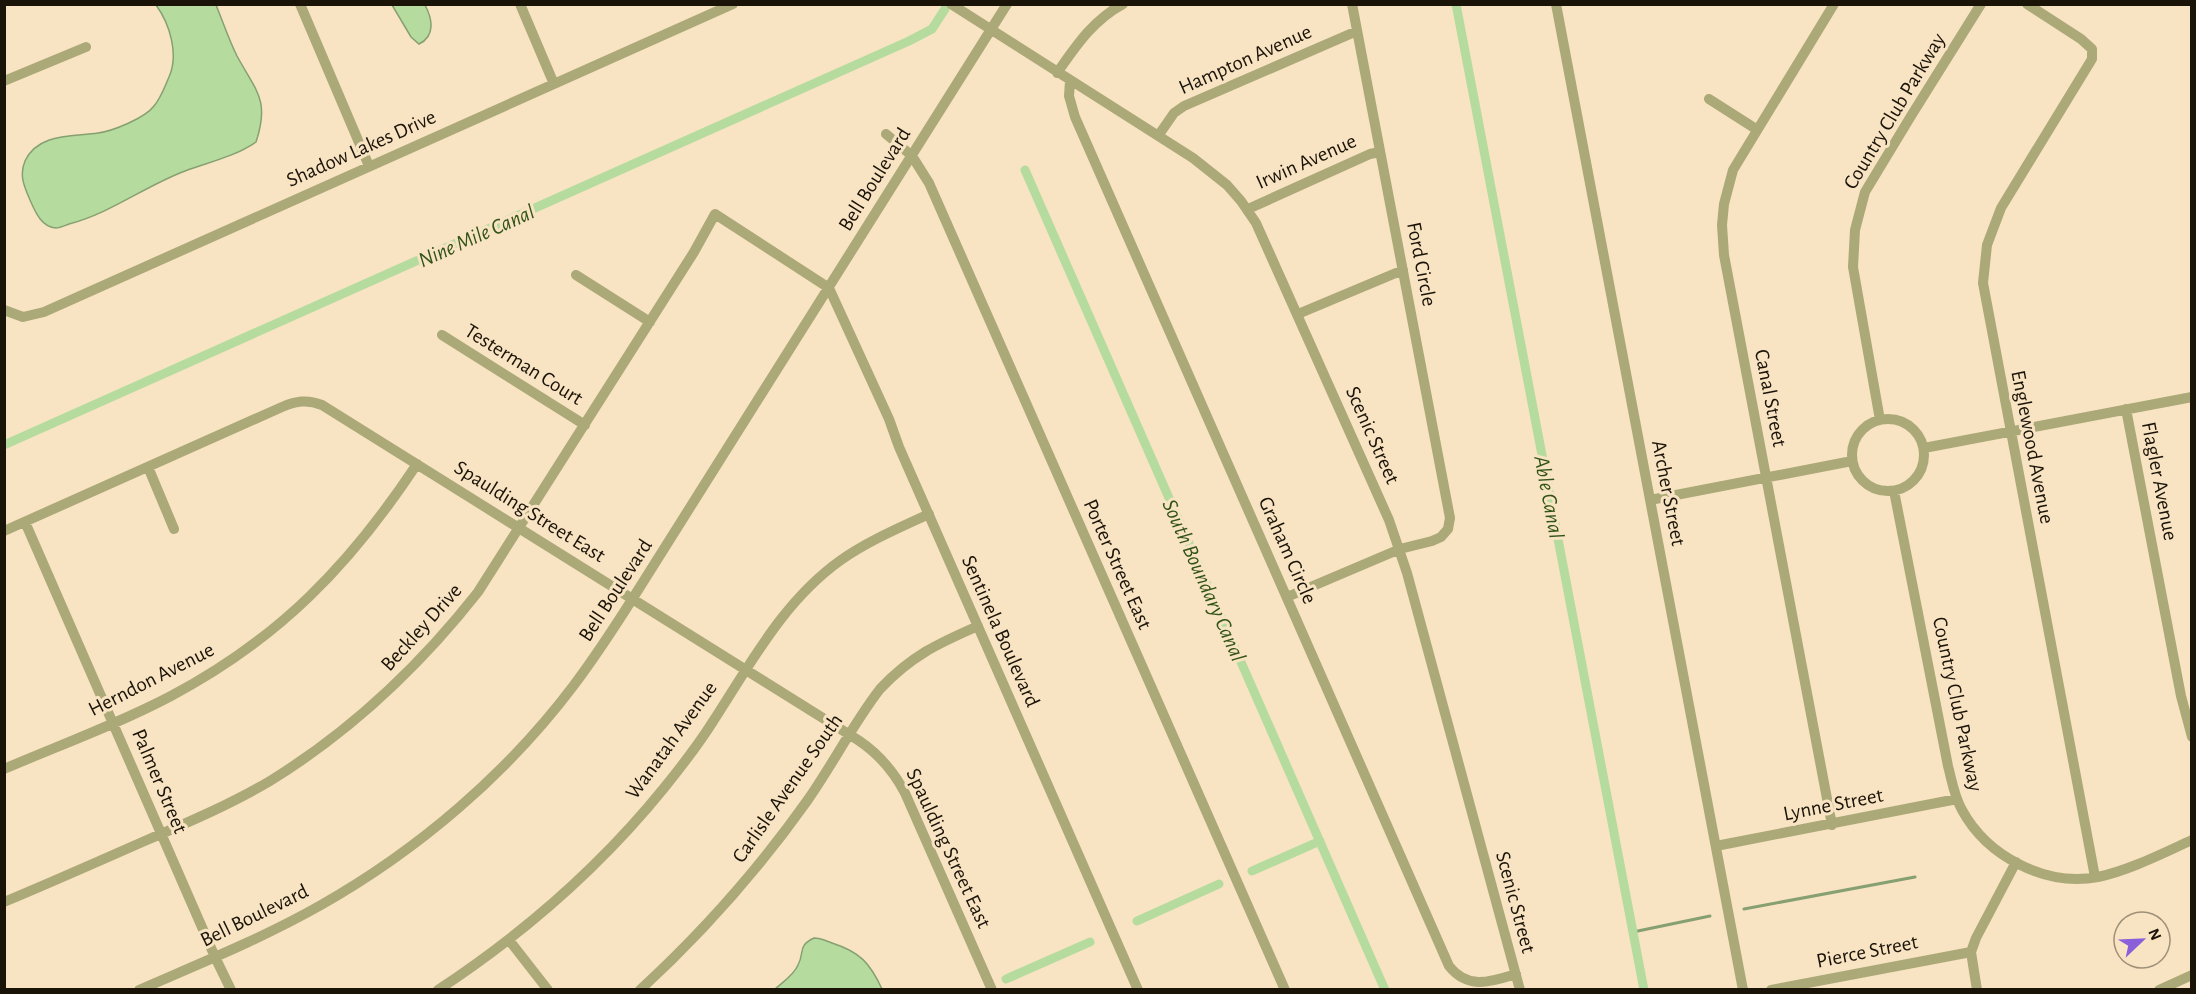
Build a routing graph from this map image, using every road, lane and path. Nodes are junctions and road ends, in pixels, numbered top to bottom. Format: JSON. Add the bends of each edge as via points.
{"nodes":[{"id":1,"x":300,"y":4,"type":"edge"},
{"id":2,"x":520,"y":4,"type":"edge"},
{"id":3,"x":733,"y":4,"type":"edge"},
{"id":4,"x":951,"y":4,"type":"edge"},
{"id":5,"x":1007,"y":4,"type":"edge"},
{"id":6,"x":1123,"y":4,"type":"edge"},
{"id":7,"x":1352,"y":4,"type":"edge"},
{"id":8,"x":1556,"y":4,"type":"edge"},
{"id":9,"x":1834,"y":4,"type":"edge"},
{"id":10,"x":1981,"y":4,"type":"edge"},
{"id":11,"x":2027,"y":4,"type":"edge"},
{"id":12,"x":991,"y":30,"type":"junction"},
{"id":13,"x":1357,"y":30,"type":"junction"},
{"id":14,"x":86,"y":47,"type":"dead end"},
{"id":15,"x":1057,"y":73,"type":"junction"},
{"id":16,"x":4,"y":81,"type":"edge"},
{"id":17,"x":1070,"y":81,"type":"junction"},
{"id":18,"x":554,"y":84,"type":"junction"},
{"id":19,"x":1709,"y":99,"type":"dead end"},
{"id":20,"x":1756,"y":129,"type":"junction"},
{"id":21,"x":886,"y":134,"type":"dead end"},
{"id":22,"x":1158,"y":136,"type":"junction"},
{"id":23,"x":1380,"y":152,"type":"junction"},
{"id":24,"x":912,"y":156,"type":"junction"},
{"id":25,"x":369,"y":166,"type":"junction"},
{"id":26,"x":1248,"y":209,"type":"junction"},
{"id":27,"x":1403,"y":270,"type":"junction"},
{"id":28,"x":576,"y":275,"type":"dead end"},
{"id":29,"x":828,"y":288,"type":"junction"},
{"id":30,"x":4,"y":310,"type":"edge"},
{"id":31,"x":1298,"y":314,"type":"junction"},
{"id":32,"x":650,"y":321,"type":"junction"},
{"id":33,"x":442,"y":335,"type":"dead end"},
{"id":34,"x":2192,"y":397,"type":"edge"},
{"id":35,"x":2126,"y":409,"type":"junction"},
{"id":36,"x":1880,"y":420,"type":"junction"},
{"id":37,"x":585,"y":425,"type":"junction"},
{"id":38,"x":2011,"y":432,"type":"junction"},
{"id":39,"x":1924,"y":448,"type":"junction"},
{"id":40,"x":1852,"y":461,"type":"junction"},
{"id":41,"x":417,"y":464,"type":"junction"},
{"id":42,"x":148,"y":467,"type":"junction"},
{"id":43,"x":1766,"y":478,"type":"junction"},
{"id":44,"x":1894,"y":491,"type":"junction"},
{"id":45,"x":1650,"y":500,"type":"junction"},
{"id":46,"x":929,"y":514,"type":"junction"},
{"id":47,"x":25,"y":522,"type":"junction"},
{"id":48,"x":520,"y":528,"type":"junction"},
{"id":49,"x":174,"y":529,"type":"dead end"},
{"id":50,"x":4,"y":531,"type":"edge"},
{"id":51,"x":1400,"y":549,"type":"junction"},
{"id":52,"x":1287,"y":597,"type":"junction"},
{"id":53,"x":633,"y":598,"type":"junction"},
{"id":54,"x":978,"y":626,"type":"junction"},
{"id":55,"x":745,"y":670,"type":"junction"},
{"id":56,"x":2188,"y":706,"type":"edge"},
{"id":57,"x":113,"y":722,"type":"junction"},
{"id":58,"x":849,"y":735,"type":"junction"},
{"id":59,"x":2192,"y":737,"type":"edge"},
{"id":60,"x":4,"y":769,"type":"edge"},
{"id":61,"x":1957,"y":799,"type":"junction"},
{"id":62,"x":1832,"y":825,"type":"junction"},
{"id":63,"x":161,"y":834,"type":"junction"},
{"id":64,"x":2192,"y":840,"type":"edge"},
{"id":65,"x":1716,"y":846,"type":"junction"},
{"id":66,"x":2016,"y":862,"type":"junction"},
{"id":67,"x":2095,"y":877,"type":"junction"},
{"id":68,"x":4,"y":902,"type":"edge"},
{"id":69,"x":509,"y":940,"type":"junction"},
{"id":70,"x":1971,"y":952,"type":"junction"},
{"id":71,"x":215,"y":957,"type":"junction"},
{"id":72,"x":1516,"y":974,"type":"junction"},
{"id":73,"x":2192,"y":975,"type":"edge"},
{"id":74,"x":139,"y":990,"type":"edge"},
{"id":75,"x":231,"y":990,"type":"edge"},
{"id":76,"x":438,"y":990,"type":"edge"},
{"id":77,"x":548,"y":990,"type":"edge"},
{"id":78,"x":639,"y":990,"type":"edge"},
{"id":79,"x":992,"y":990,"type":"edge"},
{"id":80,"x":1138,"y":990,"type":"edge"},
{"id":81,"x":1285,"y":990,"type":"edge"},
{"id":82,"x":1520,"y":990,"type":"edge"},
{"id":83,"x":1743,"y":990,"type":"edge"},
{"id":84,"x":1771,"y":990,"type":"edge"},
{"id":85,"x":1977,"y":990,"type":"edge"},
{"id":86,"x":2159,"y":990,"type":"edge"}],
"edges":[{"from":1,"to":25,"type":"street"},
{"from":2,"to":18,"type":"street"},
{"from":3,"to":18,"type":"street","name":"Shadow Lakes Drive"},
{"from":4,"to":12,"type":"street"},
{"from":5,"to":12,"type":"street","name":"Bell Boulevard"},
{"from":6,"to":15,"type":"street","via":[[1089,30]]},
{"from":7,"to":13,"type":"street","name":"Ford Circle"},
{"from":8,"to":45,"type":"street","name":"Archer Street"},
{"from":9,"to":20,"type":"street","name":"Canal Street"},
{"from":10,"to":36,"type":"street","name":"Country Club Parkway","via":[[1871,180],[1857,217],[1853,267]]},
{"from":11,"to":38,"type":"street","name":"Englewood Avenue","via":[[2081,39],[2091,49],[2092,59],[2004,202],[1987,245],[1983,283]]},
{"from":12,"to":15,"type":"street","name":"Scenic Street"},
{"from":12,"to":24,"type":"street","name":"Bell Boulevard"},
{"from":13,"to":22,"type":"street","name":"Hampton Avenue","via":[[1184,106]]},
{"from":13,"to":23,"type":"street","name":"Ford Circle"},
{"from":14,"to":16,"type":"street"},
{"from":15,"to":17,"type":"street","name":"Scenic Street"},
{"from":17,"to":22,"type":"street","name":"Scenic Street"},
{"from":17,"to":52,"type":"street","name":"Graham Circle","via":[[1069,96],[1075,117]]},
{"from":18,"to":25,"type":"street","name":"Shadow Lakes Drive"},
{"from":19,"to":20,"type":"street"},
{"from":20,"to":43,"type":"street","name":"Canal Street","via":[[1729,181],[1722,225],[1724,255]]},
{"from":21,"to":24,"type":"street","name":"Porter Street East"},
{"from":22,"to":26,"type":"street","name":"Scenic Street","via":[[1210,171]]},
{"from":23,"to":26,"type":"street","name":"Irwin Avenue"},
{"from":23,"to":27,"type":"street","name":"Ford Circle"},
{"from":24,"to":29,"type":"street","name":"Bell Boulevard"},
{"from":24,"to":81,"type":"street","name":"Porter Street East","via":[[934,193]]},
{"from":25,"to":30,"type":"street","name":"Shadow Lakes Drive","via":[[44,312],[23,317]]},
{"from":26,"to":31,"type":"street","name":"Scenic Street"},
{"from":27,"to":31,"type":"street"},
{"from":27,"to":51,"type":"street","name":"Ford Circle","via":[[1450,518],[1441,537]]},
{"from":28,"to":32,"type":"street"},
{"from":29,"to":32,"type":"street","name":"Beckley Drive","via":[[715,214]]},
{"from":29,"to":46,"type":"street","name":"Sentinela Boulevard"},
{"from":29,"to":53,"type":"street","name":"Bell Boulevard"},
{"from":31,"to":51,"type":"street","name":"Scenic Street"},
{"from":32,"to":37,"type":"street","name":"Beckley Drive"},
{"from":33,"to":37,"type":"street","name":"Testerman Court"},
{"from":34,"to":35,"type":"street"},
{"from":35,"to":38,"type":"street"},
{"from":35,"to":56,"type":"street","name":"Flagler Avenue"},
{"from":36,"to":39,"type":"street","via":[[1903,422],[1920,437]]},
{"from":36,"to":40,"type":"street","via":[[1862,430],[1855,440]]},
{"from":37,"to":48,"type":"street","name":"Beckley Drive"},
{"from":38,"to":39,"type":"street"},
{"from":38,"to":67,"type":"street","name":"Englewood Avenue"},
{"from":39,"to":44,"type":"street","via":[[1921,471],[1905,487]]},
{"from":40,"to":43,"type":"street"},
{"from":40,"to":44,"type":"street","via":[[1856,472],[1872,488]]},
{"from":41,"to":42,"type":"street","name":"Spaulding Street East","via":[[322,405],[302,401]]},
{"from":41,"to":48,"type":"street","name":"Spaulding Street East"},
{"from":41,"to":57,"type":"street","name":"Herndon Avenue","via":[[348,558],[288,618],[198,681]]},
{"from":42,"to":47,"type":"street","name":"Spaulding Street East"},
{"from":42,"to":49,"type":"street"},
{"from":43,"to":45,"type":"street"},
{"from":43,"to":62,"type":"street","name":"Canal Street"},
{"from":44,"to":61,"type":"street","name":"Country Club Parkway"},
{"from":45,"to":65,"type":"street","name":"Archer Street"},
{"from":46,"to":54,"type":"street","name":"Sentinela Boulevard"},
{"from":46,"to":55,"type":"street","name":"Wanatah Avenue","via":[[860,548],[822,575],[790,607]]},
{"from":47,"to":50,"type":"street","name":"Spaulding Street East"},
{"from":47,"to":57,"type":"street","name":"Palmer Street"},
{"from":48,"to":53,"type":"street","name":"Spaulding Street East"},
{"from":48,"to":63,"type":"street","name":"Beckley Drive","via":[[452,626],[366,711],[268,782]]},
{"from":51,"to":52,"type":"street"},
{"from":51,"to":72,"type":"street","name":"Scenic Street"},
{"from":52,"to":72,"type":"street","name":"Graham Circle","via":[[1449,966],[1455,974],[1475,982]]},
{"from":53,"to":55,"type":"street","name":"Spaulding Street East"},
{"from":53,"to":71,"type":"street","name":"Bell Boulevard","via":[[551,714],[463,804],[359,882],[284,925]]},
{"from":54,"to":58,"type":"street","name":"Carlisle Avenue South","via":[[906,664],[880,689]]},
{"from":54,"to":80,"type":"street","name":"Sentinela Boulevard"},
{"from":55,"to":58,"type":"street","name":"Spaulding Street East"},
{"from":55,"to":69,"type":"street","name":"Wanatah Avenue","via":[[688,757],[627,830],[560,897]]},
{"from":56,"to":59,"type":"street","name":"Flagler Avenue"},
{"from":57,"to":60,"type":"street","name":"Herndon Avenue"},
{"from":57,"to":63,"type":"street","name":"Palmer Street"},
{"from":58,"to":78,"type":"street","name":"Carlisle Avenue South","via":[[808,800],[765,857],[700,931]]},
{"from":58,"to":79,"type":"street","name":"Spaulding Street East","via":[[896,774]]},
{"from":61,"to":62,"type":"street","name":"Lynne Street"},
{"from":61,"to":66,"type":"street","name":"Country Club Parkway","via":[[1978,832]]},
{"from":62,"to":65,"type":"street","name":"Lynne Street"},
{"from":63,"to":68,"type":"street","name":"Beckley Drive"},
{"from":63,"to":71,"type":"street","name":"Palmer Street"},
{"from":64,"to":67,"type":"street","name":"Country Club Parkway"},
{"from":65,"to":83,"type":"street","name":"Archer Street"},
{"from":66,"to":67,"type":"street","name":"Country Club Parkway","via":[[2055,876]]},
{"from":66,"to":70,"type":"street"},
{"from":69,"to":76,"type":"street","name":"Wanatah Avenue"},
{"from":69,"to":77,"type":"street"},
{"from":70,"to":84,"type":"street","name":"Pierce Street"},
{"from":70,"to":85,"type":"street"},
{"from":71,"to":74,"type":"street","name":"Bell Boulevard"},
{"from":71,"to":75,"type":"street","name":"Palmer Street"},
{"from":72,"to":82,"type":"street","name":"Scenic Street"},
{"from":73,"to":86,"type":"street"}]}
